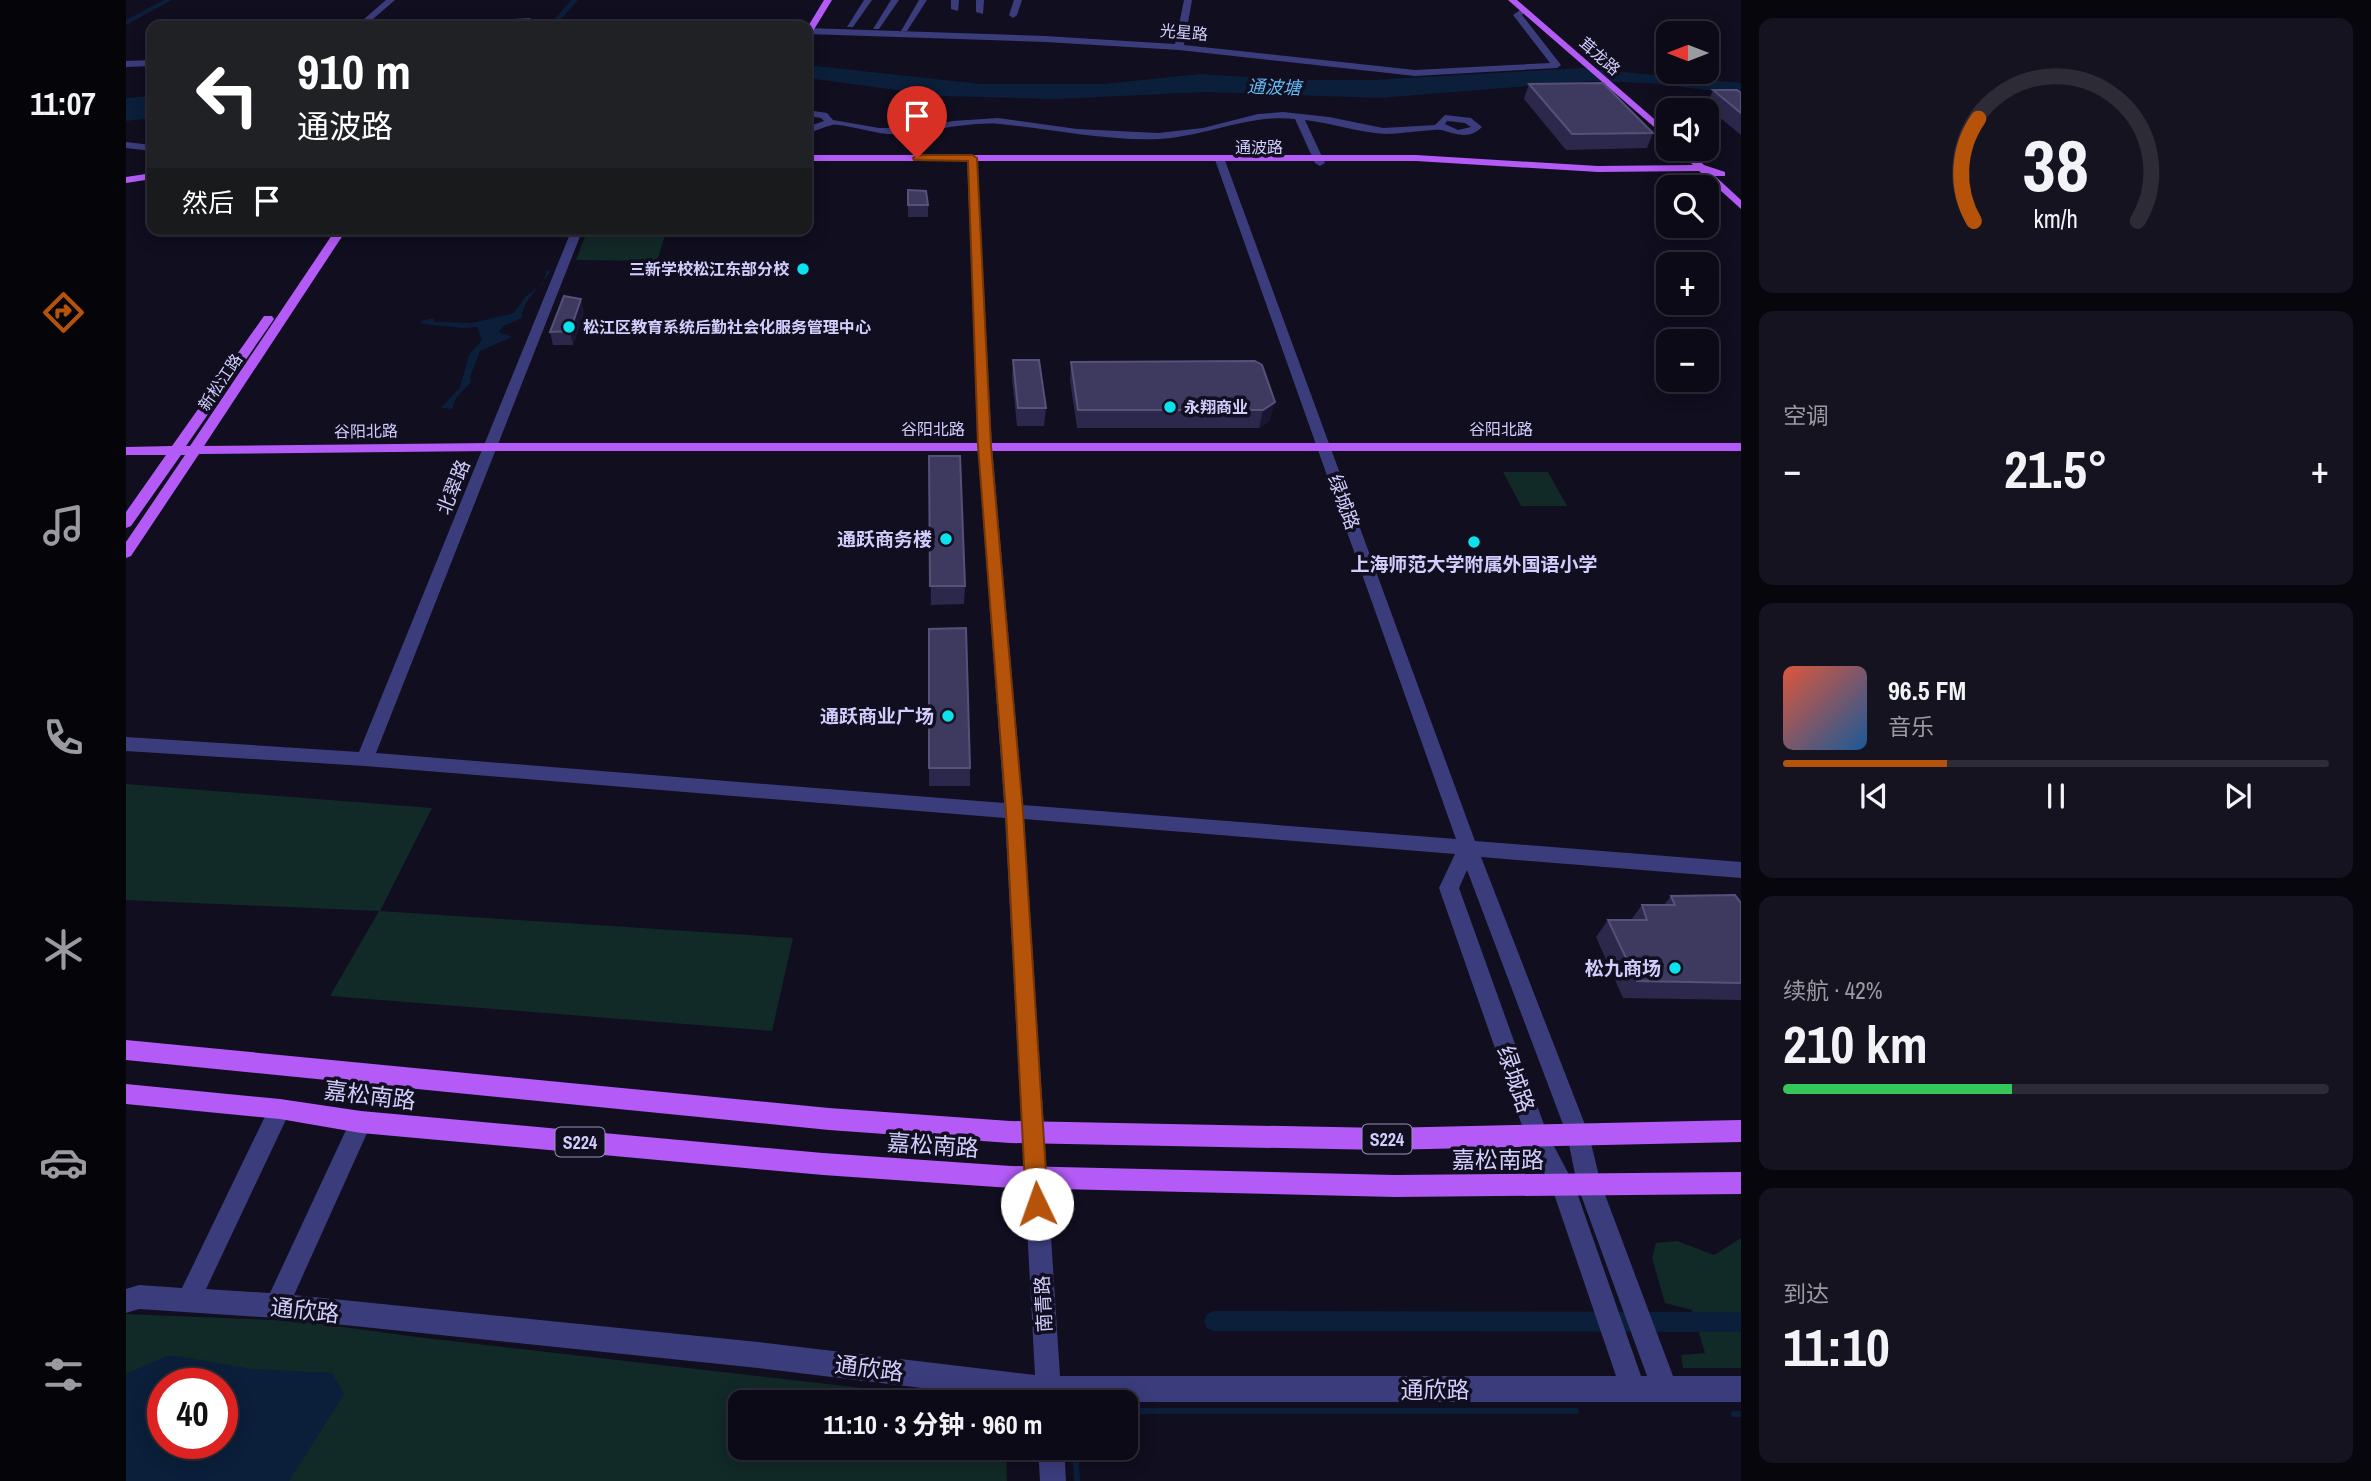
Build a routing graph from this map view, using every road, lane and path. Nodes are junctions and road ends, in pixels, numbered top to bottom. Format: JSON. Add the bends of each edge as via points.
{"nodes":[{"id":1,"x":391,"y":0,"type":"edge"},
{"id":2,"x":818,"y":0,"type":"edge"},
{"id":3,"x":828,"y":0,"type":"edge"},
{"id":4,"x":868,"y":0,"type":"edge"},
{"id":5,"x":895,"y":0,"type":"edge"},
{"id":6,"x":923,"y":0,"type":"edge"},
{"id":7,"x":980,"y":0,"type":"edge"},
{"id":8,"x":1018,"y":0,"type":"edge"},
{"id":9,"x":1188,"y":0,"type":"edge"},
{"id":10,"x":1512,"y":0,"type":"edge"},
{"id":11,"x":1518,"y":0,"type":"edge"},
{"id":12,"x":1522,"y":10,"type":"junction"},
{"id":13,"x":979,"y":12,"type":"dead end"},
{"id":14,"x":1013,"y":15,"type":"dead end"},
{"id":15,"x":528,"y":20,"type":"dead end"},
{"id":16,"x":366,"y":21,"type":"edge"},
{"id":17,"x":521,"y":21,"type":"edge"},
{"id":18,"x":810,"y":21,"type":"edge"},
{"id":19,"x":1541,"y":22,"type":"junction"},
{"id":20,"x":812,"y":23,"type":"edge"},
{"id":21,"x":850,"y":25,"type":"dead end"},
{"id":22,"x":876,"y":27,"type":"dead end"},
{"id":23,"x":904,"y":29,"type":"dead end"},
{"id":24,"x":812,"y":31,"type":"edge"},
{"id":25,"x":1179,"y":47,"type":"junction"},
{"id":26,"x":147,"y":63,"type":"edge"},
{"id":27,"x":126,"y":64,"type":"edge"},
{"id":28,"x":812,"y":114,"type":"edge"},
{"id":29,"x":1299,"y":117,"type":"junction"},
{"id":30,"x":1656,"y":119,"type":"edge"},
{"id":31,"x":830,"y":122,"type":"junction"},
{"id":32,"x":1656,"y":125,"type":"edge"},
{"id":33,"x":1440,"y":127,"type":"dead end"},
{"id":34,"x":812,"y":129,"type":"edge"},
{"id":35,"x":126,"y":145,"type":"edge"},
{"id":36,"x":147,"y":147,"type":"edge"},
{"id":37,"x":812,"y":158,"type":"edge"},
{"id":38,"x":1220,"y":160,"type":"junction"},
{"id":39,"x":972,"y":161,"type":"junction"},
{"id":40,"x":1318,"y":161,"type":"junction"},
{"id":41,"x":1700,"y":161,"type":"edge"},
{"id":42,"x":1700,"y":161,"type":"edge"},
{"id":43,"x":812,"y":164,"type":"edge"},
{"id":44,"x":1712,"y":172,"type":"junction"},
{"id":45,"x":147,"y":177,"type":"edge"},
{"id":46,"x":126,"y":180,"type":"edge"},
{"id":47,"x":147,"y":186,"type":"edge"},
{"id":48,"x":126,"y":188,"type":"edge"},
{"id":49,"x":1741,"y":190,"type":"edge"},
{"id":50,"x":1741,"y":206,"type":"edge"},
{"id":51,"x":325,"y":235,"type":"edge"},
{"id":52,"x":338,"y":235,"type":"edge"},
{"id":53,"x":576,"y":235,"type":"edge"},
{"id":54,"x":985,"y":446,"type":"junction"},
{"id":55,"x":489,"y":447,"type":"junction"},
{"id":56,"x":1324,"y":447,"type":"junction"},
{"id":57,"x":1741,"y":447,"type":"edge"},
{"id":58,"x":126,"y":451,"type":"edge"},
{"id":59,"x":174,"y":451,"type":"junction"},
{"id":60,"x":194,"y":451,"type":"junction"},
{"id":61,"x":126,"y":523,"type":"edge"},
{"id":62,"x":126,"y":553,"type":"edge"},
{"id":63,"x":126,"y":744,"type":"edge"},
{"id":64,"x":365,"y":759,"type":"junction"},
{"id":65,"x":1014,"y":812,"type":"junction"},
{"id":66,"x":1468,"y":847,"type":"junction"},
{"id":67,"x":1741,"y":870,"type":"edge"},
{"id":68,"x":126,"y":1050,"type":"edge"},
{"id":69,"x":126,"y":1094,"type":"edge"},
{"id":70,"x":281,"y":1109,"type":"junction"},
{"id":71,"x":361,"y":1122,"type":"junction"},
{"id":72,"x":1741,"y":1131,"type":"edge"},
{"id":73,"x":1033,"y":1132,"type":"junction"},
{"id":74,"x":1577,"y":1135,"type":"junction"},
{"id":75,"x":1537,"y":1137,"type":"junction"},
{"id":76,"x":1036,"y":1177,"type":"junction"},
{"id":77,"x":1741,"y":1182,"type":"edge"},
{"id":78,"x":1562,"y":1184,"type":"junction"},
{"id":79,"x":1589,"y":1184,"type":"junction"},
{"id":80,"x":126,"y":1301,"type":"edge"},
{"id":81,"x":188,"y":1301,"type":"junction"},
{"id":82,"x":276,"y":1306,"type":"junction"},
{"id":83,"x":1629,"y":1378,"type":"junction"},
{"id":84,"x":1660,"y":1378,"type":"junction"},
{"id":85,"x":1741,"y":1389,"type":"edge"},
{"id":86,"x":1012,"y":1390,"type":"edge"},
{"id":87,"x":1048,"y":1390,"type":"edge"},
{"id":88,"x":1138,"y":1392,"type":"edge"},
{"id":89,"x":1052,"y":1460,"type":"edge"},
{"id":90,"x":1053,"y":1481,"type":"edge"}],
"edges":[{"from":1,"to":16,"type":"street"},
{"from":2,"to":18,"type":"main road"},
{"from":3,"to":20,"type":"main road"},
{"from":4,"to":21,"type":"street"},
{"from":5,"to":22,"type":"street"},
{"from":6,"to":23,"type":"street"},
{"from":7,"to":13,"type":"street"},
{"from":8,"to":14,"type":"street"},
{"from":9,"to":25,"type":"street"},
{"from":10,"to":12,"type":"main road","name":"茸龙路"},
{"from":11,"to":19,"type":"main road","name":"茸龙路"},
{"from":12,"to":19,"type":"main road","name":"茸龙路"},
{"from":12,"to":25,"type":"street","name":"光星路","via":[[1517,15],[1557,65],[1415,73]]},
{"from":15,"to":17,"type":"street"},
{"from":19,"to":30,"type":"main road","name":"茸龙路"},
{"from":19,"to":32,"type":"main road","name":"茸龙路"},
{"from":24,"to":25,"type":"street","name":"光星路"},
{"from":26,"to":27,"type":"street"},
{"from":28,"to":31,"type":"street","via":[[824,115]]},
{"from":29,"to":31,"type":"street","via":[[1258,117],[1203,131],[1157,136],[1088,133],[1010,121],[908,131]]},
{"from":29,"to":33,"type":"street","via":[[1383,131]]},
{"from":29,"to":40,"type":"street"},
{"from":31,"to":34,"type":"street"},
{"from":35,"to":36,"type":"street"},
{"from":37,"to":39,"type":"main road","name":"通波路"},
{"from":38,"to":39,"type":"main road","name":"通波路"},
{"from":38,"to":40,"type":"main road","name":"通波路"},
{"from":38,"to":56,"type":"street","name":"绿城路"},
{"from":39,"to":43,"type":"main road","name":"通波路"},
{"from":39,"to":54,"type":"street","name":"南青路"},
{"from":40,"to":44,"type":"main road","name":"通波路","via":[[1602,175]]},
{"from":41,"to":44,"type":"main road"},
{"from":42,"to":44,"type":"main road"},
{"from":44,"to":49,"type":"main road"},
{"from":44,"to":50,"type":"main road"},
{"from":45,"to":46,"type":"main road"},
{"from":47,"to":48,"type":"main road"},
{"from":51,"to":59,"type":"main road","name":"新松江路"},
{"from":52,"to":60,"type":"main road","name":"新松江路"},
{"from":53,"to":55,"type":"street","name":"北翠路"},
{"from":54,"to":55,"type":"main road","name":"谷阳北路"},
{"from":54,"to":56,"type":"main road","name":"谷阳北路"},
{"from":54,"to":65,"type":"street","name":"南青路"},
{"from":55,"to":60,"type":"main road","name":"谷阳北路"},
{"from":55,"to":64,"type":"street","name":"北翠路"},
{"from":56,"to":57,"type":"main road","name":"谷阳北路"},
{"from":56,"to":66,"type":"street","name":"绿城路"},
{"from":58,"to":59,"type":"main road","name":"谷阳北路"},
{"from":59,"to":60,"type":"main road","name":"谷阳北路"},
{"from":59,"to":61,"type":"main road","name":"新松江路"},
{"from":60,"to":62,"type":"main road","name":"新松江路"},
{"from":63,"to":64,"type":"street"},
{"from":64,"to":65,"type":"street"},
{"from":65,"to":66,"type":"street"},
{"from":65,"to":73,"type":"street","name":"南青路"},
{"from":66,"to":67,"type":"street"},
{"from":66,"to":74,"type":"street","name":"绿城路"},
{"from":66,"to":75,"type":"street","name":"绿城路","via":[[1449,888]]},
{"from":68,"to":73,"type":"main road","name":"嘉松南路","number":"S224","via":[[829,1119]]},
{"from":69,"to":70,"type":"main road","name":"嘉松南路","number":"S224"},
{"from":70,"to":71,"type":"main road","name":"嘉松南路","number":"S224"},
{"from":70,"to":81,"type":"street"},
{"from":71,"to":76,"type":"main road","name":"嘉松南路","number":"S224","via":[[823,1164]]},
{"from":71,"to":82,"type":"street"},
{"from":72,"to":74,"type":"main road","name":"嘉松南路","number":"S224"},
{"from":73,"to":75,"type":"main road","name":"嘉松南路","number":"S224","via":[[1357,1139]]},
{"from":73,"to":76,"type":"street","name":"南青路"},
{"from":74,"to":75,"type":"main road","name":"嘉松南路","number":"S224"},
{"from":74,"to":79,"type":"street","name":"绿城路"},
{"from":75,"to":78,"type":"street","name":"绿城路"},
{"from":76,"to":78,"type":"main road","name":"嘉松南路","number":"S224","via":[[1340,1185]]},
{"from":76,"to":87,"type":"street","name":"南青路"},
{"from":77,"to":79,"type":"main road","name":"嘉松南路","number":"S224"},
{"from":78,"to":79,"type":"main road","name":"嘉松南路","number":"S224"},
{"from":78,"to":83,"type":"street","name":"绿城路"},
{"from":79,"to":84,"type":"street","name":"绿城路"},
{"from":80,"to":81,"type":"street","name":"通欣路","via":[[139,1297]]},
{"from":81,"to":82,"type":"street","name":"通欣路"},
{"from":82,"to":86,"type":"street","name":"通欣路","via":[[758,1355]]},
{"from":83,"to":84,"type":"street","name":"通欣路"},
{"from":83,"to":88,"type":"street","name":"通欣路"},
{"from":84,"to":85,"type":"street","name":"通欣路"},
{"from":89,"to":90,"type":"street"}]}
